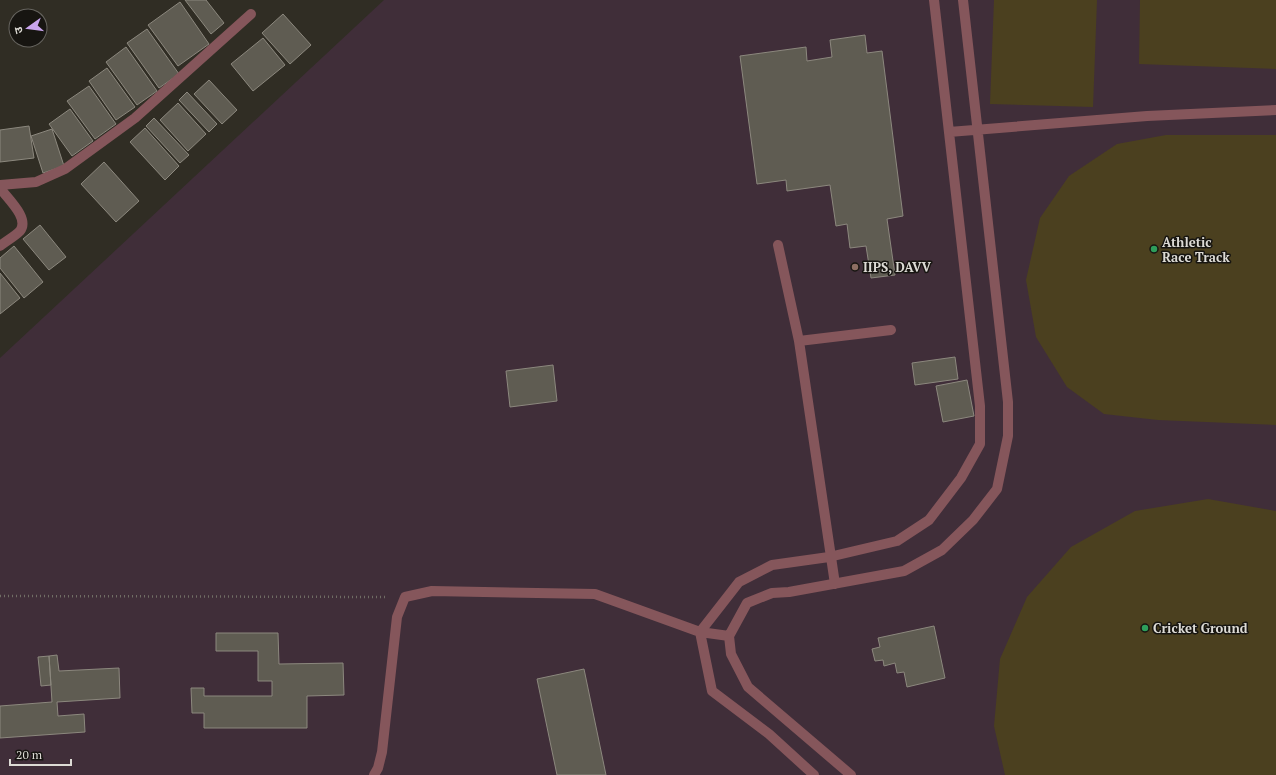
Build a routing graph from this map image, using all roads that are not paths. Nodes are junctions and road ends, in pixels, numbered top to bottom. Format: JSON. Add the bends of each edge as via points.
{"nodes":[{"id":1,"x":934,"y":0,"type":"edge"},
{"id":2,"x":963,"y":0,"type":"edge"},
{"id":3,"x":252,"y":14,"type":"dead end"},
{"id":4,"x":1276,"y":110,"type":"edge"},
{"id":5,"x":979,"y":130,"type":"junction"},
{"id":6,"x":949,"y":132,"type":"junction"},
{"id":7,"x":0,"y":185,"type":"edge"},
{"id":8,"x":0,"y":188,"type":"edge"},
{"id":9,"x":0,"y":246,"type":"edge"},
{"id":10,"x":778,"y":246,"type":"dead end"},
{"id":11,"x":891,"y":330,"type":"dead end"},
{"id":12,"x":799,"y":341,"type":"junction"},
{"id":13,"x":830,"y":556,"type":"junction"},
{"id":14,"x":835,"y":584,"type":"junction"},
{"id":15,"x":700,"y":632,"type":"junction"},
{"id":16,"x":729,"y":636,"type":"junction"},
{"id":17,"x":849,"y":774,"type":"edge"},
{"id":18,"x":374,"y":775,"type":"edge"},
{"id":19,"x":814,"y":775,"type":"edge"}],
"edges":[{"from":1,"to":6,"type":"street"},
{"from":2,"to":5,"type":"street"},
{"from":3,"to":7,"type":"street","via":[[135,118],[65,169],[36,182]]},
{"from":4,"to":5,"type":"street","via":[[1139,116]]},
{"from":5,"to":6,"type":"street"},
{"from":5,"to":14,"type":"street","via":[[1008,402],[1008,436],[997,489],[973,520],[942,550],[904,570]]},
{"from":6,"to":13,"type":"street","via":[[980,406],[980,444],[961,478],[929,520],[897,541]]},
{"from":8,"to":9,"type":"street","via":[[23,222],[21,230]]},
{"from":10,"to":12,"type":"street"},
{"from":11,"to":12,"type":"street"},
{"from":12,"to":13,"type":"street"},
{"from":13,"to":14,"type":"street"},
{"from":13,"to":15,"type":"street","via":[[772,565],[739,582]]},
{"from":14,"to":16,"type":"street","via":[[772,593],[748,603]]},
{"from":15,"to":16,"type":"street"},
{"from":15,"to":18,"type":"street","via":[[595,594],[432,591],[405,597],[397,617],[382,752]]},
{"from":15,"to":19,"type":"street","via":[[712,691],[769,734]]},
{"from":16,"to":17,"type":"street","via":[[731,654],[748,687]]}]}
